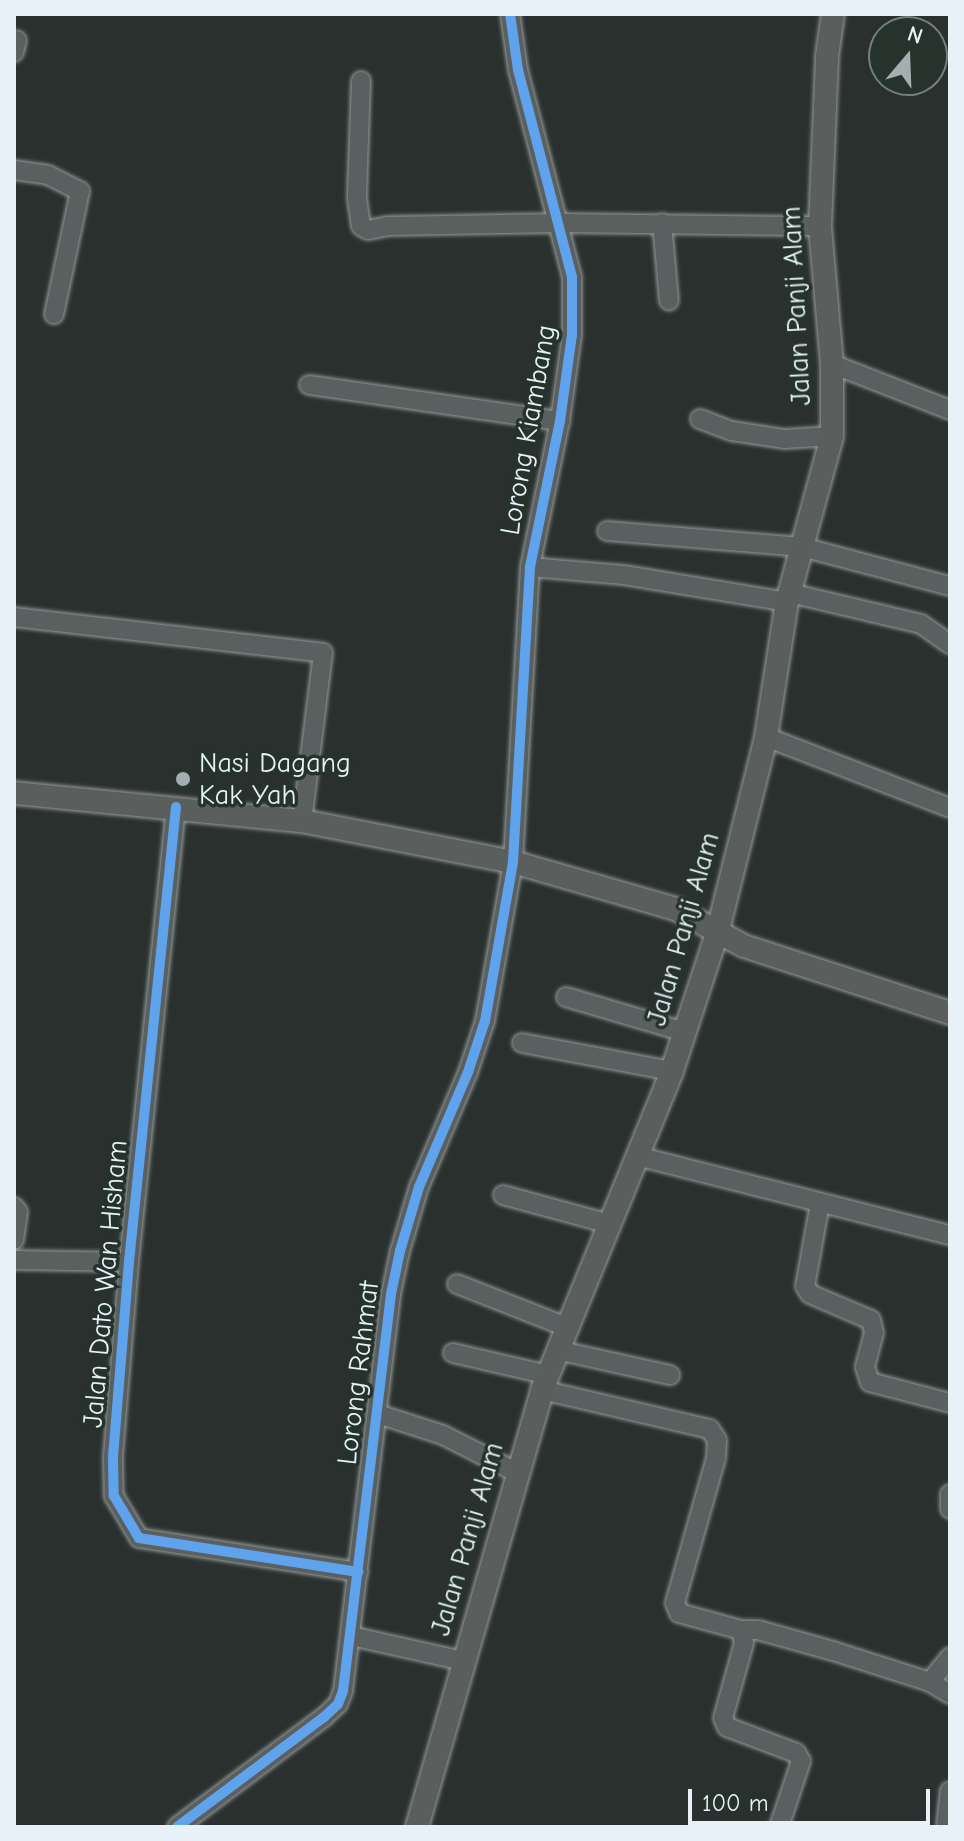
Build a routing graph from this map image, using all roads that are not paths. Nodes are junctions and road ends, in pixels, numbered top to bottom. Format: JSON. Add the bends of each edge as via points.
{"nodes":[{"id":1,"x":510,"y":14,"type":"edge"},
{"id":2,"x":833,"y":14,"type":"edge"},
{"id":3,"x":361,"y":81,"type":"dead end"},
{"id":4,"x":14,"y":170,"type":"edge"},
{"id":5,"x":560,"y":223,"type":"junction"},
{"id":6,"x":662,"y":223,"type":"junction"},
{"id":7,"x":820,"y":226,"type":"junction"},
{"id":8,"x":669,"y":301,"type":"dead end"},
{"id":9,"x":54,"y":314,"type":"dead end"},
{"id":10,"x":832,"y":364,"type":"junction"},
{"id":11,"x":309,"y":385,"type":"dead end"},
{"id":12,"x":950,"y":410,"type":"edge"},
{"id":13,"x":700,"y":419,"type":"dead end"},
{"id":14,"x":560,"y":421,"type":"junction"},
{"id":15,"x":832,"y":436,"type":"junction"},
{"id":16,"x":607,"y":531,"type":"dead end"},
{"id":17,"x":802,"y":547,"type":"junction"},
{"id":18,"x":530,"y":567,"type":"junction"},
{"id":19,"x":950,"y":586,"type":"edge"},
{"id":20,"x":788,"y":597,"type":"junction"},
{"id":21,"x":14,"y":617,"type":"edge"},
{"id":22,"x":950,"y":644,"type":"edge"},
{"id":23,"x":766,"y":737,"type":"junction"},
{"id":24,"x":14,"y":793,"type":"edge"},
{"id":25,"x":176,"y":807,"type":"junction"},
{"id":26,"x":950,"y":808,"type":"edge"},
{"id":27,"x":302,"y":821,"type":"junction"},
{"id":28,"x":513,"y":862,"type":"junction"},
{"id":29,"x":718,"y":930,"type":"junction"},
{"id":30,"x":566,"y":997,"type":"dead end"},
{"id":31,"x":950,"y":1013,"type":"edge"},
{"id":32,"x":685,"y":1032,"type":"junction"},
{"id":33,"x":522,"y":1043,"type":"dead end"},
{"id":34,"x":672,"y":1071,"type":"junction"},
{"id":35,"x":637,"y":1156,"type":"junction"},
{"id":36,"x":503,"y":1195,"type":"dead end"},
{"id":37,"x":820,"y":1203,"type":"junction"},
{"id":38,"x":14,"y":1207,"type":"edge"},
{"id":39,"x":610,"y":1224,"type":"junction"},
{"id":40,"x":950,"y":1235,"type":"edge"},
{"id":41,"x":14,"y":1240,"type":"edge"},
{"id":42,"x":14,"y":1260,"type":"edge"},
{"id":43,"x":129,"y":1262,"type":"junction"},
{"id":44,"x":457,"y":1284,"type":"dead end"},
{"id":45,"x":567,"y":1327,"type":"junction"},
{"id":46,"x":557,"y":1350,"type":"junction"},
{"id":47,"x":453,"y":1353,"type":"dead end"},
{"id":48,"x":670,"y":1375,"type":"dead end"},
{"id":49,"x":545,"y":1383,"type":"junction"},
{"id":50,"x":950,"y":1403,"type":"edge"},
{"id":51,"x":378,"y":1414,"type":"junction"},
{"id":52,"x":516,"y":1472,"type":"junction"},
{"id":53,"x":950,"y":1494,"type":"edge"},
{"id":54,"x":950,"y":1509,"type":"edge"},
{"id":55,"x":358,"y":1572,"type":"junction"},
{"id":56,"x":741,"y":1630,"type":"junction"},
{"id":57,"x":351,"y":1636,"type":"junction"},
{"id":58,"x":950,"y":1657,"type":"edge"},
{"id":59,"x":463,"y":1661,"type":"junction"},
{"id":60,"x":930,"y":1682,"type":"junction"},
{"id":61,"x":950,"y":1694,"type":"edge"},
{"id":62,"x":950,"y":1791,"type":"edge"},
{"id":63,"x":177,"y":1827,"type":"edge"},
{"id":64,"x":417,"y":1827,"type":"edge"},
{"id":65,"x":779,"y":1827,"type":"edge"},
{"id":66,"x":946,"y":1827,"type":"edge"}],
"edges":[{"from":1,"to":5,"type":"street","name":"Lorong Kiambang","via":[[518,70]]},
{"from":2,"to":7,"type":"main road","name":"Jalan Panji Alam"},
{"from":3,"to":5,"type":"street","via":[[361,226],[368,230]]},
{"from":4,"to":9,"type":"street","via":[[48,175],[80,191]]},
{"from":5,"to":6,"type":"street"},
{"from":5,"to":14,"type":"street","name":"Lorong Kiambang","via":[[572,277],[572,335]]},
{"from":6,"to":7,"type":"street"},
{"from":6,"to":8,"type":"street"},
{"from":7,"to":10,"type":"main road","name":"Jalan Panji Alam"},
{"from":10,"to":12,"type":"street"},
{"from":10,"to":15,"type":"main road","name":"Jalan Panji Alam"},
{"from":11,"to":14,"type":"street"},
{"from":13,"to":15,"type":"street","via":[[732,431],[785,439]]},
{"from":14,"to":18,"type":"street","name":"Lorong Kiambang"},
{"from":15,"to":17,"type":"main road","name":"Jalan Panji Alam"},
{"from":16,"to":17,"type":"street"},
{"from":17,"to":19,"type":"street"},
{"from":17,"to":20,"type":"main road","name":"Jalan Panji Alam"},
{"from":18,"to":20,"type":"street"},
{"from":18,"to":28,"type":"street","name":"Lorong Kiambang"},
{"from":20,"to":22,"type":"street","via":[[921,624]]},
{"from":20,"to":23,"type":"main road","name":"Jalan Panji Alam"},
{"from":21,"to":27,"type":"street","via":[[323,653]]},
{"from":23,"to":26,"type":"street"},
{"from":23,"to":29,"type":"main road","name":"Jalan Panji Alam"},
{"from":24,"to":25,"type":"main road"},
{"from":25,"to":27,"type":"main road"},
{"from":25,"to":43,"type":"street","name":"Jalan Dato Wan Hisham"},
{"from":27,"to":28,"type":"main road"},
{"from":28,"to":29,"type":"main road","via":[[676,909]]},
{"from":28,"to":51,"type":"street","name":"Lorong Rahmat","via":[[485,1021],[419,1187],[400,1251]]},
{"from":29,"to":31,"type":"main road","via":[[744,946]]},
{"from":29,"to":32,"type":"main road","name":"Jalan Panji Alam"},
{"from":30,"to":32,"type":"street"},
{"from":32,"to":34,"type":"main road","name":"Jalan Panji Alam"},
{"from":33,"to":34,"type":"street"},
{"from":34,"to":35,"type":"main road","name":"Jalan Panji Alam"},
{"from":35,"to":37,"type":"street"},
{"from":35,"to":39,"type":"main road","name":"Jalan Panji Alam"},
{"from":36,"to":39,"type":"street"},
{"from":37,"to":40,"type":"street"},
{"from":37,"to":50,"type":"street","via":[[805,1286],[810,1294],[871,1320],[874,1333],[865,1367],[870,1382]]},
{"from":38,"to":41,"type":"street"},
{"from":39,"to":45,"type":"main road","name":"Jalan Panji Alam"},
{"from":42,"to":43,"type":"street"},
{"from":43,"to":55,"type":"street","name":"Jalan Dato Wan Hisham","via":[[114,1496],[139,1538]]},
{"from":44,"to":45,"type":"street"},
{"from":45,"to":46,"type":"main road","name":"Jalan Panji Alam"},
{"from":46,"to":48,"type":"street"},
{"from":46,"to":49,"type":"main road","name":"Jalan Panji Alam"},
{"from":47,"to":49,"type":"street"},
{"from":49,"to":52,"type":"main road","name":"Jalan Panji Alam"},
{"from":49,"to":56,"type":"street","via":[[710,1429],[717,1440],[716,1458],[675,1603],[679,1613]]},
{"from":51,"to":52,"type":"street","via":[[443,1435]]},
{"from":51,"to":55,"type":"street","name":"Lorong Rahmat"},
{"from":52,"to":59,"type":"main road","name":"Jalan Panji Alam"},
{"from":53,"to":54,"type":"street"},
{"from":55,"to":57,"type":"street","name":"Lorong Rahmat"},
{"from":56,"to":60,"type":"street","via":[[758,1630]]},
{"from":56,"to":65,"type":"street","via":[[744,1643],[723,1718],[727,1727],[796,1753],[801,1761]]},
{"from":57,"to":59,"type":"street"},
{"from":57,"to":63,"type":"street","name":"Lorong Rahmat","via":[[338,1704]]},
{"from":58,"to":60,"type":"street"},
{"from":59,"to":64,"type":"main road","name":"Jalan Panji Alam"},
{"from":60,"to":61,"type":"street"},
{"from":62,"to":66,"type":"street"}]}
